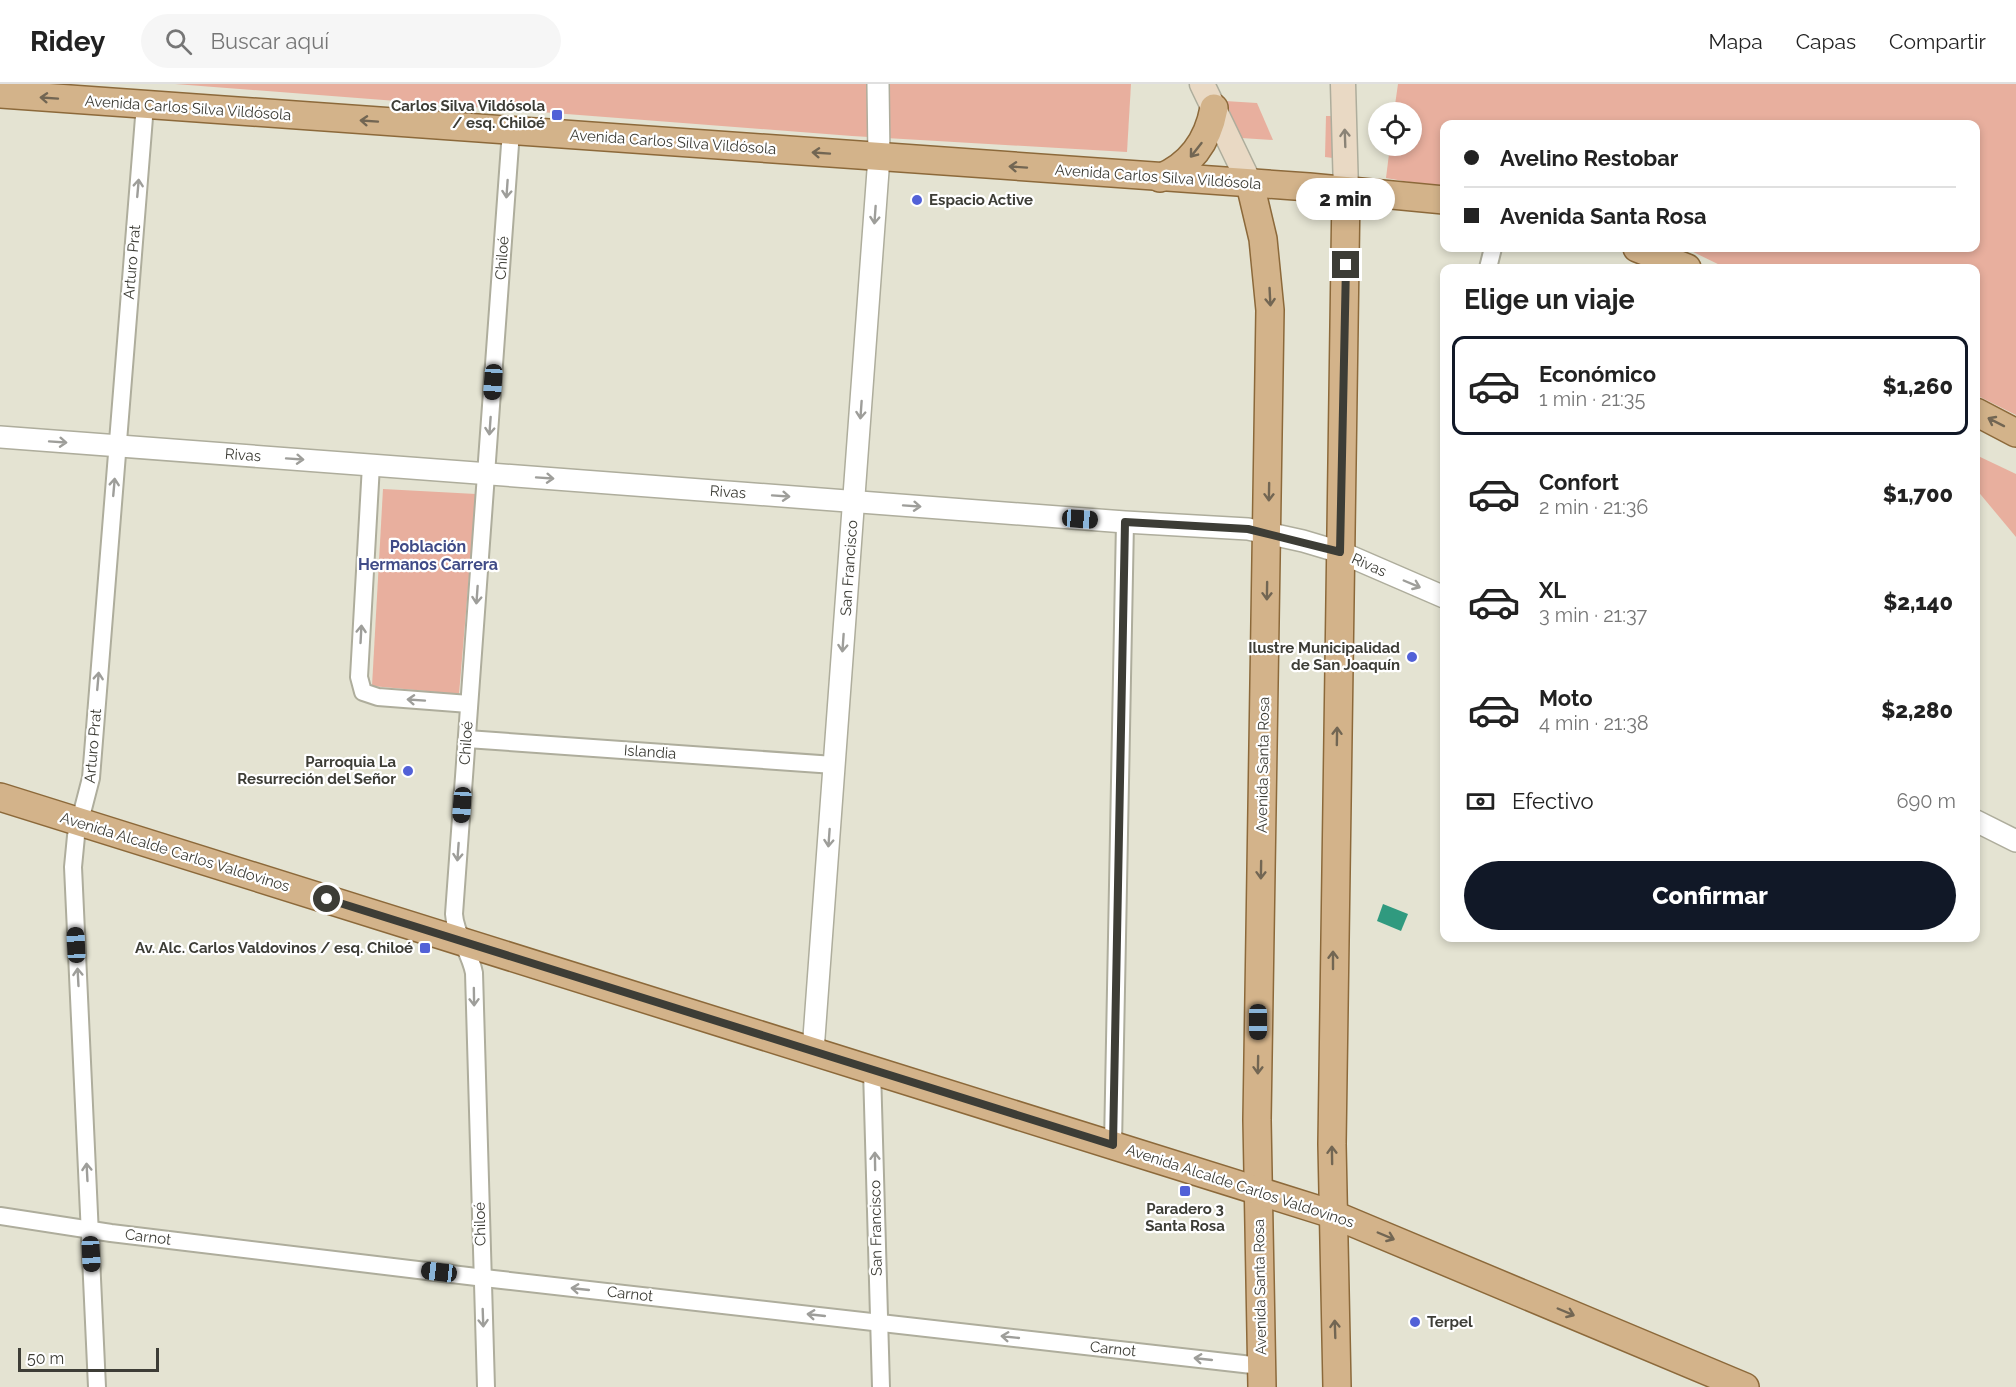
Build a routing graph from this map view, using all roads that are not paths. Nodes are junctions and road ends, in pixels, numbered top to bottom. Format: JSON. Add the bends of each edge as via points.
{"nodes":[{"id":1,"x":878,"y":84,"type":"edge"},
{"id":2,"x":1202,"y":84,"type":"edge"},
{"id":3,"x":1343,"y":84,"type":"edge"},
{"id":4,"x":0,"y":94,"type":"edge"},
{"id":5,"x":145,"y":105,"type":"junction"},
{"id":6,"x":1214,"y":108,"type":"junction"},
{"id":7,"x":512,"y":131,"type":"junction"},
{"id":8,"x":879,"y":157,"type":"junction"},
{"id":9,"x":1160,"y":178,"type":"junction"},
{"id":10,"x":1250,"y":184,"type":"junction"},
{"id":11,"x":1309,"y":188,"type":"junction"},
{"id":12,"x":1346,"y":191,"type":"junction"},
{"id":13,"x":1440,"y":200,"type":"edge"},
{"id":14,"x":1263,"y":239,"type":"junction"},
{"id":15,"x":1641,"y":256,"type":"edge"},
{"id":16,"x":1672,"y":264,"type":"edge"},
{"id":17,"x":1980,"y":414,"type":"edge"},
{"id":18,"x":2016,"y":433,"type":"edge"},
{"id":19,"x":0,"y":438,"type":"edge"},
{"id":20,"x":117,"y":446,"type":"junction"},
{"id":21,"x":371,"y":465,"type":"junction"},
{"id":22,"x":486,"y":473,"type":"junction"},
{"id":23,"x":854,"y":501,"type":"junction"},
{"id":24,"x":1125,"y":522,"type":"junction"},
{"id":25,"x":1268,"y":533,"type":"junction"},
{"id":26,"x":1340,"y":552,"type":"junction"},
{"id":27,"x":1440,"y":595,"type":"edge"},
{"id":28,"x":469,"y":704,"type":"junction"},
{"id":29,"x":466,"y":739,"type":"junction"},
{"id":30,"x":834,"y":765,"type":"junction"},
{"id":31,"x":0,"y":797,"type":"edge"},
{"id":32,"x":79,"y":822,"type":"junction"},
{"id":33,"x":1980,"y":823,"type":"edge"},
{"id":34,"x":2016,"y":842,"type":"edge"},
{"id":35,"x":462,"y":941,"type":"junction"},
{"id":36,"x":813,"y":1051,"type":"junction"},
{"id":37,"x":872,"y":1070,"type":"junction"},
{"id":38,"x":1113,"y":1145,"type":"junction"},
{"id":39,"x":1258,"y":1190,"type":"junction"},
{"id":40,"x":1332,"y":1214,"type":"junction"},
{"id":41,"x":0,"y":1216,"type":"edge"},
{"id":42,"x":89,"y":1230,"type":"junction"},
{"id":43,"x":482,"y":1277,"type":"junction"},
{"id":44,"x":878,"y":1323,"type":"junction"},
{"id":45,"x":1262,"y":1376,"type":"edge"},
{"id":46,"x":1708,"y":1380,"type":"edge"},
{"id":47,"x":97,"y":1387,"type":"edge"},
{"id":48,"x":486,"y":1387,"type":"edge"},
{"id":49,"x":881,"y":1387,"type":"edge"},
{"id":50,"x":1337,"y":1387,"type":"edge"},
{"id":51,"x":1745,"y":1387,"type":"edge"}],
"edges":[{"from":1,"to":8,"type":"street","name":"San Francisco"},
{"from":2,"to":6,"type":"main road","name":"Avenida Santa Rosa"},
{"from":12,"to":3,"type":"main road","one_way":true},
{"from":5,"to":4,"type":"main road","name":"Avenida Carlos Silva Vildósola","one_way":true},
{"from":7,"to":5,"type":"main road","name":"Avenida Carlos Silva Vildósola","one_way":true},
{"from":20,"to":5,"type":"street","name":"Arturo Prat","one_way":true},
{"from":6,"to":9,"type":"main road","one_way":true,"via":[[1199,148],[1179,169]]},
{"from":6,"to":10,"type":"main road","name":"Avenida Santa Rosa"},
{"from":8,"to":7,"type":"main road","name":"Avenida Carlos Silva Vildósola","one_way":true},
{"from":7,"to":22,"type":"street","name":"Chiloé","one_way":true},
{"from":9,"to":8,"type":"main road","name":"Avenida Carlos Silva Vildósola","one_way":true},
{"from":8,"to":23,"type":"street","name":"San Francisco","one_way":true},
{"from":9,"to":10,"type":"main road","name":"Avenida Carlos Silva Vildósola"},
{"from":10,"to":11,"type":"main road","name":"Avenida Carlos Silva Vildósola"},
{"from":10,"to":14,"type":"main road","name":"Avenida Santa Rosa"},
{"from":11,"to":12,"type":"main road","name":"Avenida Carlos Silva Vildósola"},
{"from":11,"to":14,"type":"main road","via":[[1294,191],[1277,207]]},
{"from":12,"to":13,"type":"main road","name":"Avenida Carlos Silva Vildósola"},
{"from":12,"to":26,"type":"main road"},
{"from":14,"to":25,"type":"main road","name":"Avenida Santa Rosa","one_way":true,"via":[[1270,310]]},
{"from":15,"to":16,"type":"main road"},
{"from":18,"to":17,"type":"main road","one_way":true},
{"from":19,"to":20,"type":"street","name":"Rivas","one_way":true},
{"from":20,"to":21,"type":"street","name":"Rivas","one_way":true},
{"from":32,"to":20,"type":"street","name":"Arturo Prat","one_way":true,"via":[[91,778]]},
{"from":21,"to":22,"type":"street","name":"Rivas"},
{"from":28,"to":21,"type":"street","one_way":true,"via":[[378,697],[363,692],[359,677]]},
{"from":22,"to":23,"type":"street","name":"Rivas","one_way":true},
{"from":22,"to":28,"type":"street","name":"Chiloé","one_way":true},
{"from":23,"to":24,"type":"street","name":"Rivas","one_way":true},
{"from":23,"to":30,"type":"street","name":"San Francisco","one_way":true},
{"from":24,"to":25,"type":"street","name":"Rivas"},
{"from":24,"to":38,"type":"street"},
{"from":25,"to":26,"type":"street","name":"Rivas"},
{"from":25,"to":39,"type":"main road","name":"Avenida Santa Rosa","one_way":true},
{"from":26,"to":27,"type":"street","name":"Rivas","one_way":true},
{"from":40,"to":26,"type":"main road","one_way":true},
{"from":28,"to":29,"type":"street","name":"Chiloé"},
{"from":29,"to":30,"type":"street","name":"Islandia"},
{"from":29,"to":35,"type":"street","name":"Chiloé","one_way":true,"via":[[454,914]]},
{"from":30,"to":36,"type":"street","name":"San Francisco","one_way":true},
{"from":31,"to":32,"type":"main road","name":"Avenida Alcalde Carlos Valdovinos"},
{"from":32,"to":35,"type":"main road","name":"Avenida Alcalde Carlos Valdovinos"},
{"from":42,"to":32,"type":"street","name":"Arturo Prat","one_way":true,"via":[[73,877]]},
{"from":33,"to":34,"type":"street"},
{"from":35,"to":36,"type":"main road","name":"Avenida Alcalde Carlos Valdovinos"},
{"from":35,"to":43,"type":"street","name":"Chiloé","one_way":true,"via":[[474,973]]},
{"from":36,"to":37,"type":"main road","name":"Avenida Alcalde Carlos Valdovinos"},
{"from":37,"to":38,"type":"main road","name":"Avenida Alcalde Carlos Valdovinos"},
{"from":44,"to":37,"type":"street","name":"San Francisco","one_way":true},
{"from":38,"to":39,"type":"main road","name":"Avenida Alcalde Carlos Valdovinos"},
{"from":39,"to":40,"type":"main road","name":"Avenida Alcalde Carlos Valdovinos"},
{"from":39,"to":45,"type":"main road","name":"Avenida Santa Rosa"},
{"from":40,"to":46,"type":"main road","name":"Avenida Alcalde Carlos Valdovinos","one_way":true},
{"from":50,"to":40,"type":"main road","one_way":true},
{"from":41,"to":42,"type":"street","name":"Carnot"},
{"from":42,"to":43,"type":"street","name":"Carnot"},
{"from":42,"to":47,"type":"street","name":"Arturo Prat"},
{"from":44,"to":43,"type":"street","name":"Carnot","one_way":true},
{"from":43,"to":48,"type":"street","name":"Chiloé","one_way":true},
{"from":45,"to":44,"type":"street","name":"Carnot","one_way":true},
{"from":44,"to":49,"type":"street","name":"San Francisco"},
{"from":46,"to":51,"type":"main road","name":"Avenida Alcalde Carlos Valdovinos"}]}
